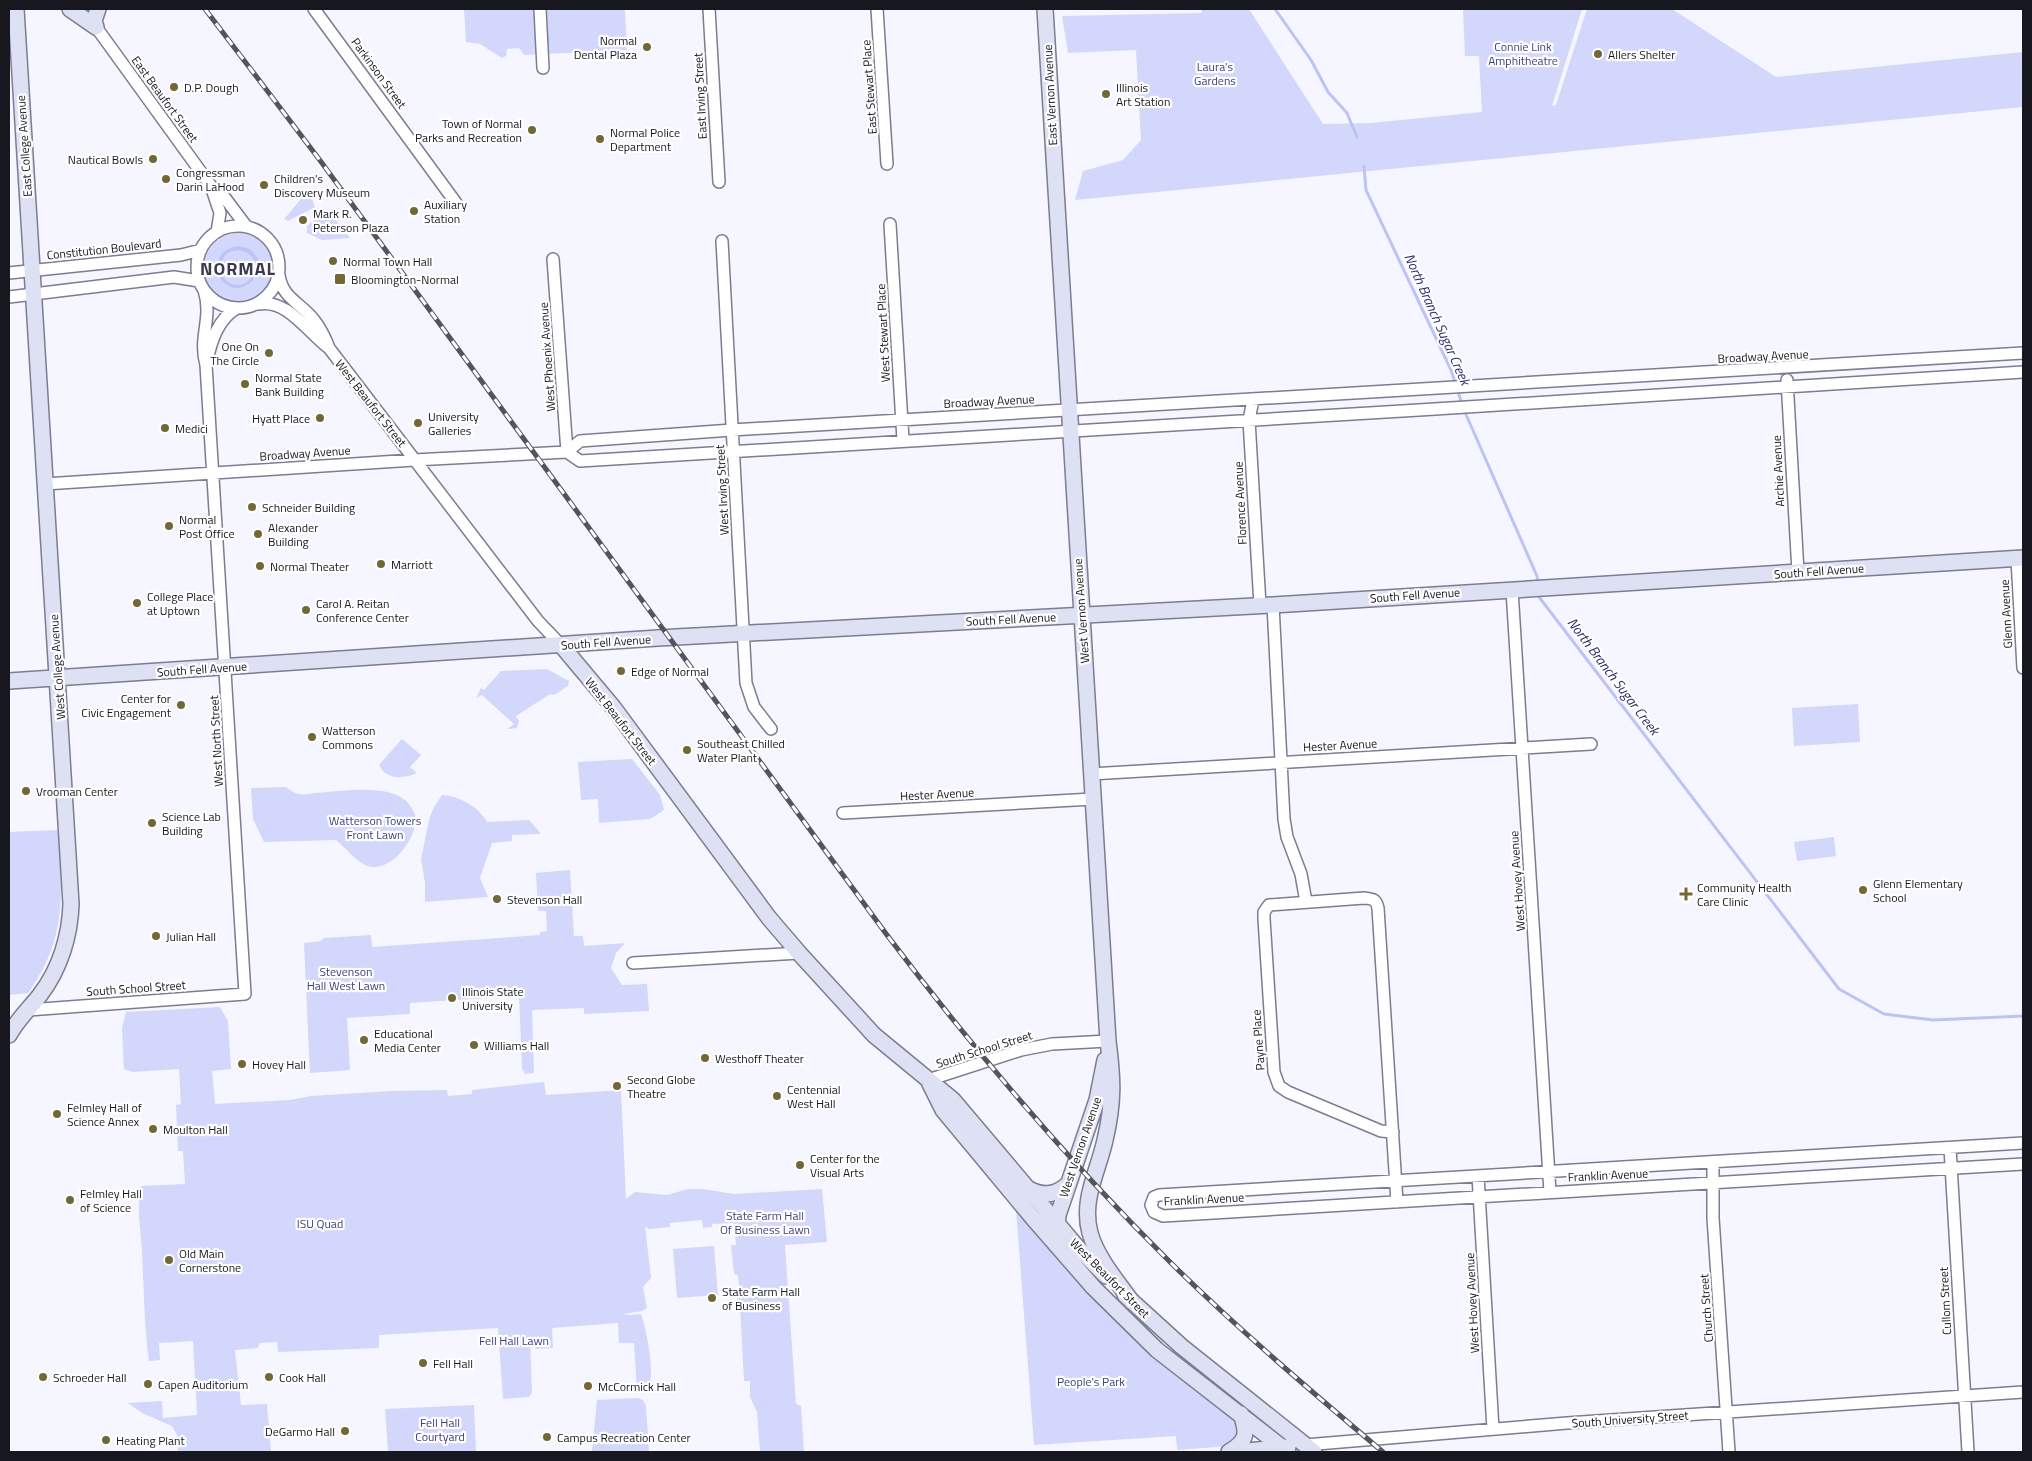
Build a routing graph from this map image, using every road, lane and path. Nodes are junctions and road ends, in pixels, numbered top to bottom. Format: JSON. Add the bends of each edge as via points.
{"nodes":[{"id":1,"x":16,"y":9,"type":"edge"},
{"id":2,"x":70,"y":9,"type":"edge"},
{"id":3,"x":98,"y":9,"type":"edge"},
{"id":4,"x":314,"y":9,"type":"edge"},
{"id":5,"x":540,"y":9,"type":"edge"},
{"id":6,"x":709,"y":9,"type":"edge"},
{"id":7,"x":877,"y":9,"type":"edge"},
{"id":8,"x":1046,"y":9,"type":"edge"},
{"id":9,"x":96,"y":28,"type":"junction"},
{"id":10,"x":543,"y":68,"type":"dead end"},
{"id":11,"x":887,"y":164,"type":"dead end"},
{"id":12,"x":1055,"y":181,"type":"joint"},
{"id":13,"x":719,"y":182,"type":"dead end"},
{"id":14,"x":211,"y":186,"type":"junction"},
{"id":15,"x":456,"y":203,"type":"dead end"},
{"id":16,"x":890,"y":224,"type":"dead end"},
{"id":17,"x":246,"y":226,"type":"junction"},
{"id":18,"x":217,"y":232,"type":"junction"},
{"id":19,"x":722,"y":241,"type":"dead end"},
{"id":20,"x":201,"y":250,"type":"junction"},
{"id":21,"x":553,"y":259,"type":"dead end"},
{"id":22,"x":9,"y":273,"type":"edge"},
{"id":23,"x":279,"y":275,"type":"junction"},
{"id":24,"x":32,"y":283,"type":"junction"},
{"id":25,"x":201,"y":285,"type":"junction"},
{"id":26,"x":9,"y":297,"type":"edge"},
{"id":27,"x":259,"y":304,"type":"junction"},
{"id":28,"x":237,"y":308,"type":"junction"},
{"id":29,"x":329,"y":348,"type":"junction"},
{"id":30,"x":2023,"y":353,"type":"edge"},
{"id":31,"x":206,"y":366,"type":"junction"},
{"id":32,"x":1786,"y":369,"type":"junction"},
{"id":33,"x":2023,"y":372,"type":"edge"},
{"id":34,"x":1504,"y":384,"type":"junction"},
{"id":35,"x":1787,"y":386,"type":"junction"},
{"id":36,"x":1423,"y":389,"type":"junction"},
{"id":37,"x":1253,"y":400,"type":"junction"},
{"id":38,"x":1505,"y":404,"type":"junction"},
{"id":39,"x":1069,"y":410,"type":"junction"},
{"id":40,"x":1419,"y":410,"type":"junction"},
{"id":41,"x":902,"y":420,"type":"junction"},
{"id":42,"x":1249,"y":420,"type":"junction"},
{"id":43,"x":732,"y":430,"type":"junction"},
{"id":44,"x":1070,"y":431,"type":"junction"},
{"id":45,"x":903,"y":440,"type":"junction"},
{"id":46,"x":733,"y":450,"type":"junction"},
{"id":47,"x":567,"y":452,"type":"junction"},
{"id":48,"x":414,"y":460,"type":"junction"},
{"id":49,"x":212,"y":472,"type":"junction"},
{"id":50,"x":44,"y":484,"type":"junction"},
{"id":51,"x":2020,"y":559,"type":"edge"},
{"id":52,"x":1798,"y":572,"type":"junction"},
{"id":53,"x":1519,"y":589,"type":"junction"},
{"id":54,"x":1266,"y":605,"type":"junction"},
{"id":55,"x":1081,"y":614,"type":"junction"},
{"id":56,"x":743,"y":634,"type":"junction"},
{"id":57,"x":561,"y":645,"type":"junction"},
{"id":58,"x":226,"y":668,"type":"junction"},
{"id":59,"x":2023,"y":668,"type":"edge"},
{"id":60,"x":58,"y":678,"type":"junction"},
{"id":61,"x":9,"y":681,"type":"edge"},
{"id":62,"x":771,"y":729,"type":"dead end"},
{"id":63,"x":1591,"y":744,"type":"dead end"},
{"id":64,"x":1521,"y":748,"type":"junction"},
{"id":65,"x":1281,"y":763,"type":"junction"},
{"id":66,"x":1091,"y":774,"type":"junction"},
{"id":67,"x":1093,"y":799,"type":"junction"},
{"id":68,"x":843,"y":813,"type":"dead end"},
{"id":69,"x":1306,"y":902,"type":"junction"},
{"id":70,"x":798,"y":953,"type":"junction"},
{"id":71,"x":633,"y":964,"type":"dead end"},
{"id":72,"x":245,"y":994,"type":"joint"},
{"id":73,"x":28,"y":1010,"type":"junction"},
{"id":74,"x":9,"y":1035,"type":"edge"},
{"id":75,"x":1108,"y":1041,"type":"junction"},
{"id":76,"x":928,"y":1080,"type":"junction"},
{"id":77,"x":1393,"y":1132,"type":"junction"},
{"id":78,"x":2023,"y":1143,"type":"edge"},
{"id":79,"x":1950,"y":1148,"type":"junction"},
{"id":80,"x":1713,"y":1162,"type":"junction"},
{"id":81,"x":2023,"y":1164,"type":"edge"},
{"id":82,"x":1951,"y":1169,"type":"junction"},
{"id":83,"x":1548,"y":1171,"type":"junction"},
{"id":84,"x":1478,"y":1176,"type":"junction"},
{"id":85,"x":1396,"y":1181,"type":"junction"},
{"id":86,"x":1712,"y":1182,"type":"junction"},
{"id":87,"x":1068,"y":1183,"type":"junction"},
{"id":88,"x":1028,"y":1188,"type":"junction"},
{"id":89,"x":1550,"y":1192,"type":"junction"},
{"id":90,"x":1480,"y":1197,"type":"junction"},
{"id":91,"x":1397,"y":1202,"type":"junction"},
{"id":92,"x":1057,"y":1222,"type":"junction"},
{"id":93,"x":1063,"y":1253,"type":"junction"},
{"id":94,"x":1132,"y":1302,"type":"junction"},
{"id":95,"x":2023,"y":1392,"type":"edge"},
{"id":96,"x":1964,"y":1396,"type":"junction"},
{"id":97,"x":1727,"y":1413,"type":"junction"},
{"id":98,"x":1241,"y":1414,"type":"junction"},
{"id":99,"x":1493,"y":1429,"type":"junction"},
{"id":100,"x":1309,"y":1449,"type":"edge"},
{"id":101,"x":1285,"y":1450,"type":"edge"},
{"id":102,"x":1229,"y":1452,"type":"edge"},
{"id":103,"x":1237,"y":1452,"type":"edge"},
{"id":104,"x":1729,"y":1452,"type":"edge"},
{"id":105,"x":1968,"y":1452,"type":"edge"}],
"edges":[{"from":1,"to":24,"type":"main road","name":"East College Avenue"},
{"from":2,"to":9,"type":"main road"},
{"from":3,"to":9,"type":"main road","via":[[94,21]]},
{"from":4,"to":15,"type":"street","name":"Parkinson Street"},
{"from":5,"to":10,"type":"street"},
{"from":6,"to":13,"type":"street","name":"East Irving Street"},
{"from":7,"to":11,"type":"street","name":"East Stewart Place"},
{"from":8,"to":12,"type":"main road","name":"East Vernon Avenue"},
{"from":9,"to":14,"type":"street","name":"East Beaufort Street"},
{"from":12,"to":39,"type":"main road","name":"West Vernon Avenue"},
{"from":14,"to":17,"type":"street","name":"East Beaufort Street","via":[[225,198]]},
{"from":14,"to":18,"type":"street","name":"East Beaufort Street","via":[[219,208]]},
{"from":16,"to":41,"type":"street","name":"West Stewart Place"},
{"from":17,"to":18,"type":"street"},
{"from":17,"to":23,"type":"street","via":[[259,231],[274,247],[279,258]]},
{"from":18,"to":20,"type":"street","via":[[208,238]]},
{"from":19,"to":43,"type":"street","name":"West Irving Street"},
{"from":20,"to":24,"type":"street","name":"Constitution Boulevard"},
{"from":20,"to":25,"type":"street","via":[[197,263]]},
{"from":21,"to":47,"type":"street","name":"West Phoenix Avenue"},
{"from":22,"to":24,"type":"street","name":"Constitution Boulevard"},
{"from":23,"to":27,"type":"street","via":[[274,288]]},
{"from":23,"to":29,"type":"street","name":"West Beaufort Street","via":[[283,290],[313,318]]},
{"from":24,"to":25,"type":"street","name":"Constitution Boulevard","via":[[174,278]]},
{"from":24,"to":26,"type":"street","name":"Constitution Boulevard"},
{"from":24,"to":50,"type":"main road","name":"West College Avenue"},
{"from":25,"to":28,"type":"street","via":[[213,300],[223,306]]},
{"from":25,"to":31,"type":"street","name":"West North Street","via":[[208,304],[202,341]]},
{"from":27,"to":28,"type":"street"},
{"from":27,"to":29,"type":"street","name":"West Beaufort Street","via":[[281,307]]},
{"from":28,"to":31,"type":"street","name":"West North Street","via":[[221,323],[211,344]]},
{"from":29,"to":48,"type":"street","name":"West Beaufort Street"},
{"from":30,"to":32,"type":"street","name":"Broadway Avenue"},
{"from":31,"to":49,"type":"street","name":"West North Street"},
{"from":32,"to":34,"type":"street","name":"Broadway Avenue"},
{"from":32,"to":35,"type":"street","name":"Archie Avenue"},
{"from":33,"to":35,"type":"street"},
{"from":34,"to":36,"type":"street","name":"Broadway Avenue"},
{"from":34,"to":38,"type":"street"},
{"from":35,"to":38,"type":"street"},
{"from":35,"to":52,"type":"street","name":"Archie Avenue"},
{"from":36,"to":37,"type":"street","name":"Broadway Avenue"},
{"from":36,"to":40,"type":"street"},
{"from":37,"to":39,"type":"street","name":"Broadway Avenue"},
{"from":37,"to":42,"type":"street","name":"Florence Avenue"},
{"from":38,"to":40,"type":"street","name":"Broadway Avenue"},
{"from":39,"to":41,"type":"street","name":"Broadway Avenue"},
{"from":39,"to":44,"type":"main road","name":"West Vernon Avenue"},
{"from":40,"to":42,"type":"street","name":"Broadway Avenue"},
{"from":41,"to":43,"type":"street","name":"Broadway Avenue"},
{"from":41,"to":45,"type":"street","name":"West Stewart Place"},
{"from":42,"to":44,"type":"street","name":"Broadway Avenue"},
{"from":42,"to":54,"type":"street","name":"Florence Avenue"},
{"from":43,"to":46,"type":"street","name":"West Irving Street"},
{"from":43,"to":47,"type":"street","name":"Broadway Avenue","via":[[580,441]]},
{"from":44,"to":45,"type":"street","name":"Broadway Avenue"},
{"from":44,"to":55,"type":"main road","name":"West Vernon Avenue"},
{"from":45,"to":46,"type":"street","name":"Broadway Avenue"},
{"from":46,"to":47,"type":"street","name":"Broadway Avenue","via":[[580,461]]},
{"from":46,"to":56,"type":"street","name":"West Irving Street"},
{"from":47,"to":48,"type":"street","name":"Broadway Avenue"},
{"from":48,"to":49,"type":"street","name":"Broadway Avenue"},
{"from":48,"to":57,"type":"street","name":"West Beaufort Street"},
{"from":49,"to":50,"type":"street","name":"Broadway Avenue"},
{"from":49,"to":58,"type":"street","name":"West North Street"},
{"from":50,"to":60,"type":"main road","name":"West College Avenue"},
{"from":51,"to":52,"type":"main road","name":"South Fell Avenue"},
{"from":51,"to":59,"type":"street","name":"Glenn Avenue"},
{"from":52,"to":53,"type":"main road","name":"South Fell Avenue"},
{"from":53,"to":54,"type":"main road","name":"South Fell Avenue"},
{"from":53,"to":64,"type":"street","name":"West Hovey Avenue"},
{"from":54,"to":55,"type":"main road","name":"South Fell Avenue"},
{"from":54,"to":65,"type":"street","name":"Florence Avenue"},
{"from":55,"to":56,"type":"main road","name":"South Fell Avenue"},
{"from":55,"to":66,"type":"main road","name":"West Vernon Avenue"},
{"from":56,"to":57,"type":"main road","name":"South Fell Avenue"},
{"from":56,"to":62,"type":"street","name":"West Irving Street","via":[[748,694]]},
{"from":57,"to":58,"type":"main road","name":"South Fell Avenue"},
{"from":57,"to":70,"type":"main road","name":"West Beaufort Street","via":[[613,708]]},
{"from":58,"to":60,"type":"main road","name":"South Fell Avenue"},
{"from":58,"to":72,"type":"street","name":"West North Street"},
{"from":60,"to":61,"type":"main road","name":"South Fell Avenue"},
{"from":60,"to":73,"type":"main road","name":"West College Avenue","via":[[71,884],[70,920],[60,959]]},
{"from":63,"to":64,"type":"street","name":"Hester Avenue"},
{"from":64,"to":65,"type":"street","name":"Hester Avenue"},
{"from":64,"to":83,"type":"street","name":"West Hovey Avenue"},
{"from":65,"to":66,"type":"street","name":"Hester Avenue"},
{"from":65,"to":69,"type":"street","via":[[1287,837],[1301,874]]},
{"from":66,"to":67,"type":"main road","name":"West Vernon Avenue"},
{"from":67,"to":68,"type":"street","name":"Hester Avenue"},
{"from":67,"to":75,"type":"main road","name":"West Vernon Avenue"},
{"from":69,"to":77,"type":"street","name":"Payne Place","via":[[1364,898],[1377,902]]},
{"from":69,"to":77,"type":"street","name":"Payne Place","via":[[1270,905],[1264,912],[1277,1082],[1288,1092],[1381,1131]]},
{"from":70,"to":71,"type":"street"},
{"from":70,"to":76,"type":"main road","name":"West Beaufort Street","via":[[874,1035]]},
{"from":72,"to":73,"type":"street","name":"South School Street"},
{"from":73,"to":74,"type":"main road","name":"West College Avenue"},
{"from":75,"to":76,"type":"street","name":"South School Street","via":[[1052,1044],[1021,1050]]},
{"from":75,"to":87,"type":"main road","name":"West Vernon Avenue","via":[[1097,1100]]},
{"from":75,"to":94,"type":"main road","name":"West Vernon Avenue","via":[[1112,1102],[1105,1141],[1088,1195],[1088,1219],[1094,1244]]},
{"from":76,"to":88,"type":"main road","name":"West Beaufort Street","via":[[953,1100]]},
{"from":76,"to":93,"type":"main road","name":"West Beaufort Street","via":[[943,1110]]},
{"from":77,"to":85,"type":"street","name":"Payne Place"},
{"from":78,"to":79,"type":"street","name":"Franklin Avenue"},
{"from":79,"to":80,"type":"street","name":"Franklin Avenue"},
{"from":79,"to":82,"type":"street","name":"Cullom Street"},
{"from":80,"to":83,"type":"street","name":"Franklin Avenue"},
{"from":80,"to":86,"type":"street","name":"Church Street"},
{"from":81,"to":82,"type":"street","name":"Franklin Avenue"},
{"from":82,"to":86,"type":"street","name":"Franklin Avenue"},
{"from":82,"to":96,"type":"street","name":"Cullom Street"},
{"from":83,"to":84,"type":"street","name":"Franklin Avenue"},
{"from":83,"to":89,"type":"street","name":"West Hovey Avenue"},
{"from":84,"to":85,"type":"street","name":"Franklin Avenue"},
{"from":84,"to":90,"type":"street","name":"West Hovey Avenue"},
{"from":85,"to":91,"type":"street","name":"Payne Place"},
{"from":85,"to":91,"type":"street","name":"Franklin Avenue","via":[[1160,1195],[1154,1197],[1151,1205],[1154,1212],[1163,1216]]},
{"from":86,"to":89,"type":"street","name":"Franklin Avenue"},
{"from":86,"to":97,"type":"street","name":"Church Street"},
{"from":87,"to":88,"type":"main road","via":[[1049,1194]]},
{"from":87,"to":92,"type":"main road","name":"West Vernon Avenue"},
{"from":88,"to":92,"type":"main road","name":"West Beaufort Street"},
{"from":89,"to":90,"type":"street","name":"Franklin Avenue"},
{"from":90,"to":91,"type":"street","name":"Franklin Avenue"},
{"from":90,"to":99,"type":"street","name":"West Hovey Avenue"},
{"from":92,"to":93,"type":"main road","name":"West Vernon Avenue"},
{"from":92,"to":94,"type":"main road","name":"West Beaufort Street"},
{"from":93,"to":98,"type":"main road","name":"West Beaufort Street","via":[[1157,1350]]},
{"from":94,"to":100,"type":"main road","name":"West Beaufort Street","via":[[1181,1346]]},
{"from":95,"to":96,"type":"street","name":"South University Street"},
{"from":96,"to":97,"type":"street","name":"South University Street"},
{"from":96,"to":105,"type":"street","name":"Cullom Street"},
{"from":97,"to":99,"type":"street","name":"South University Street"},
{"from":97,"to":104,"type":"street","name":"Church Street"},
{"from":98,"to":101,"type":"main road","name":"West Beaufort Street"},
{"from":98,"to":102,"type":"main road","via":[[1246,1431],[1244,1441]]},
{"from":99,"to":100,"type":"street","name":"South University Street"},
{"from":100,"to":101,"type":"main road","name":"South University Street"},
{"from":101,"to":103,"type":"main road","name":"South University Street"}]}
